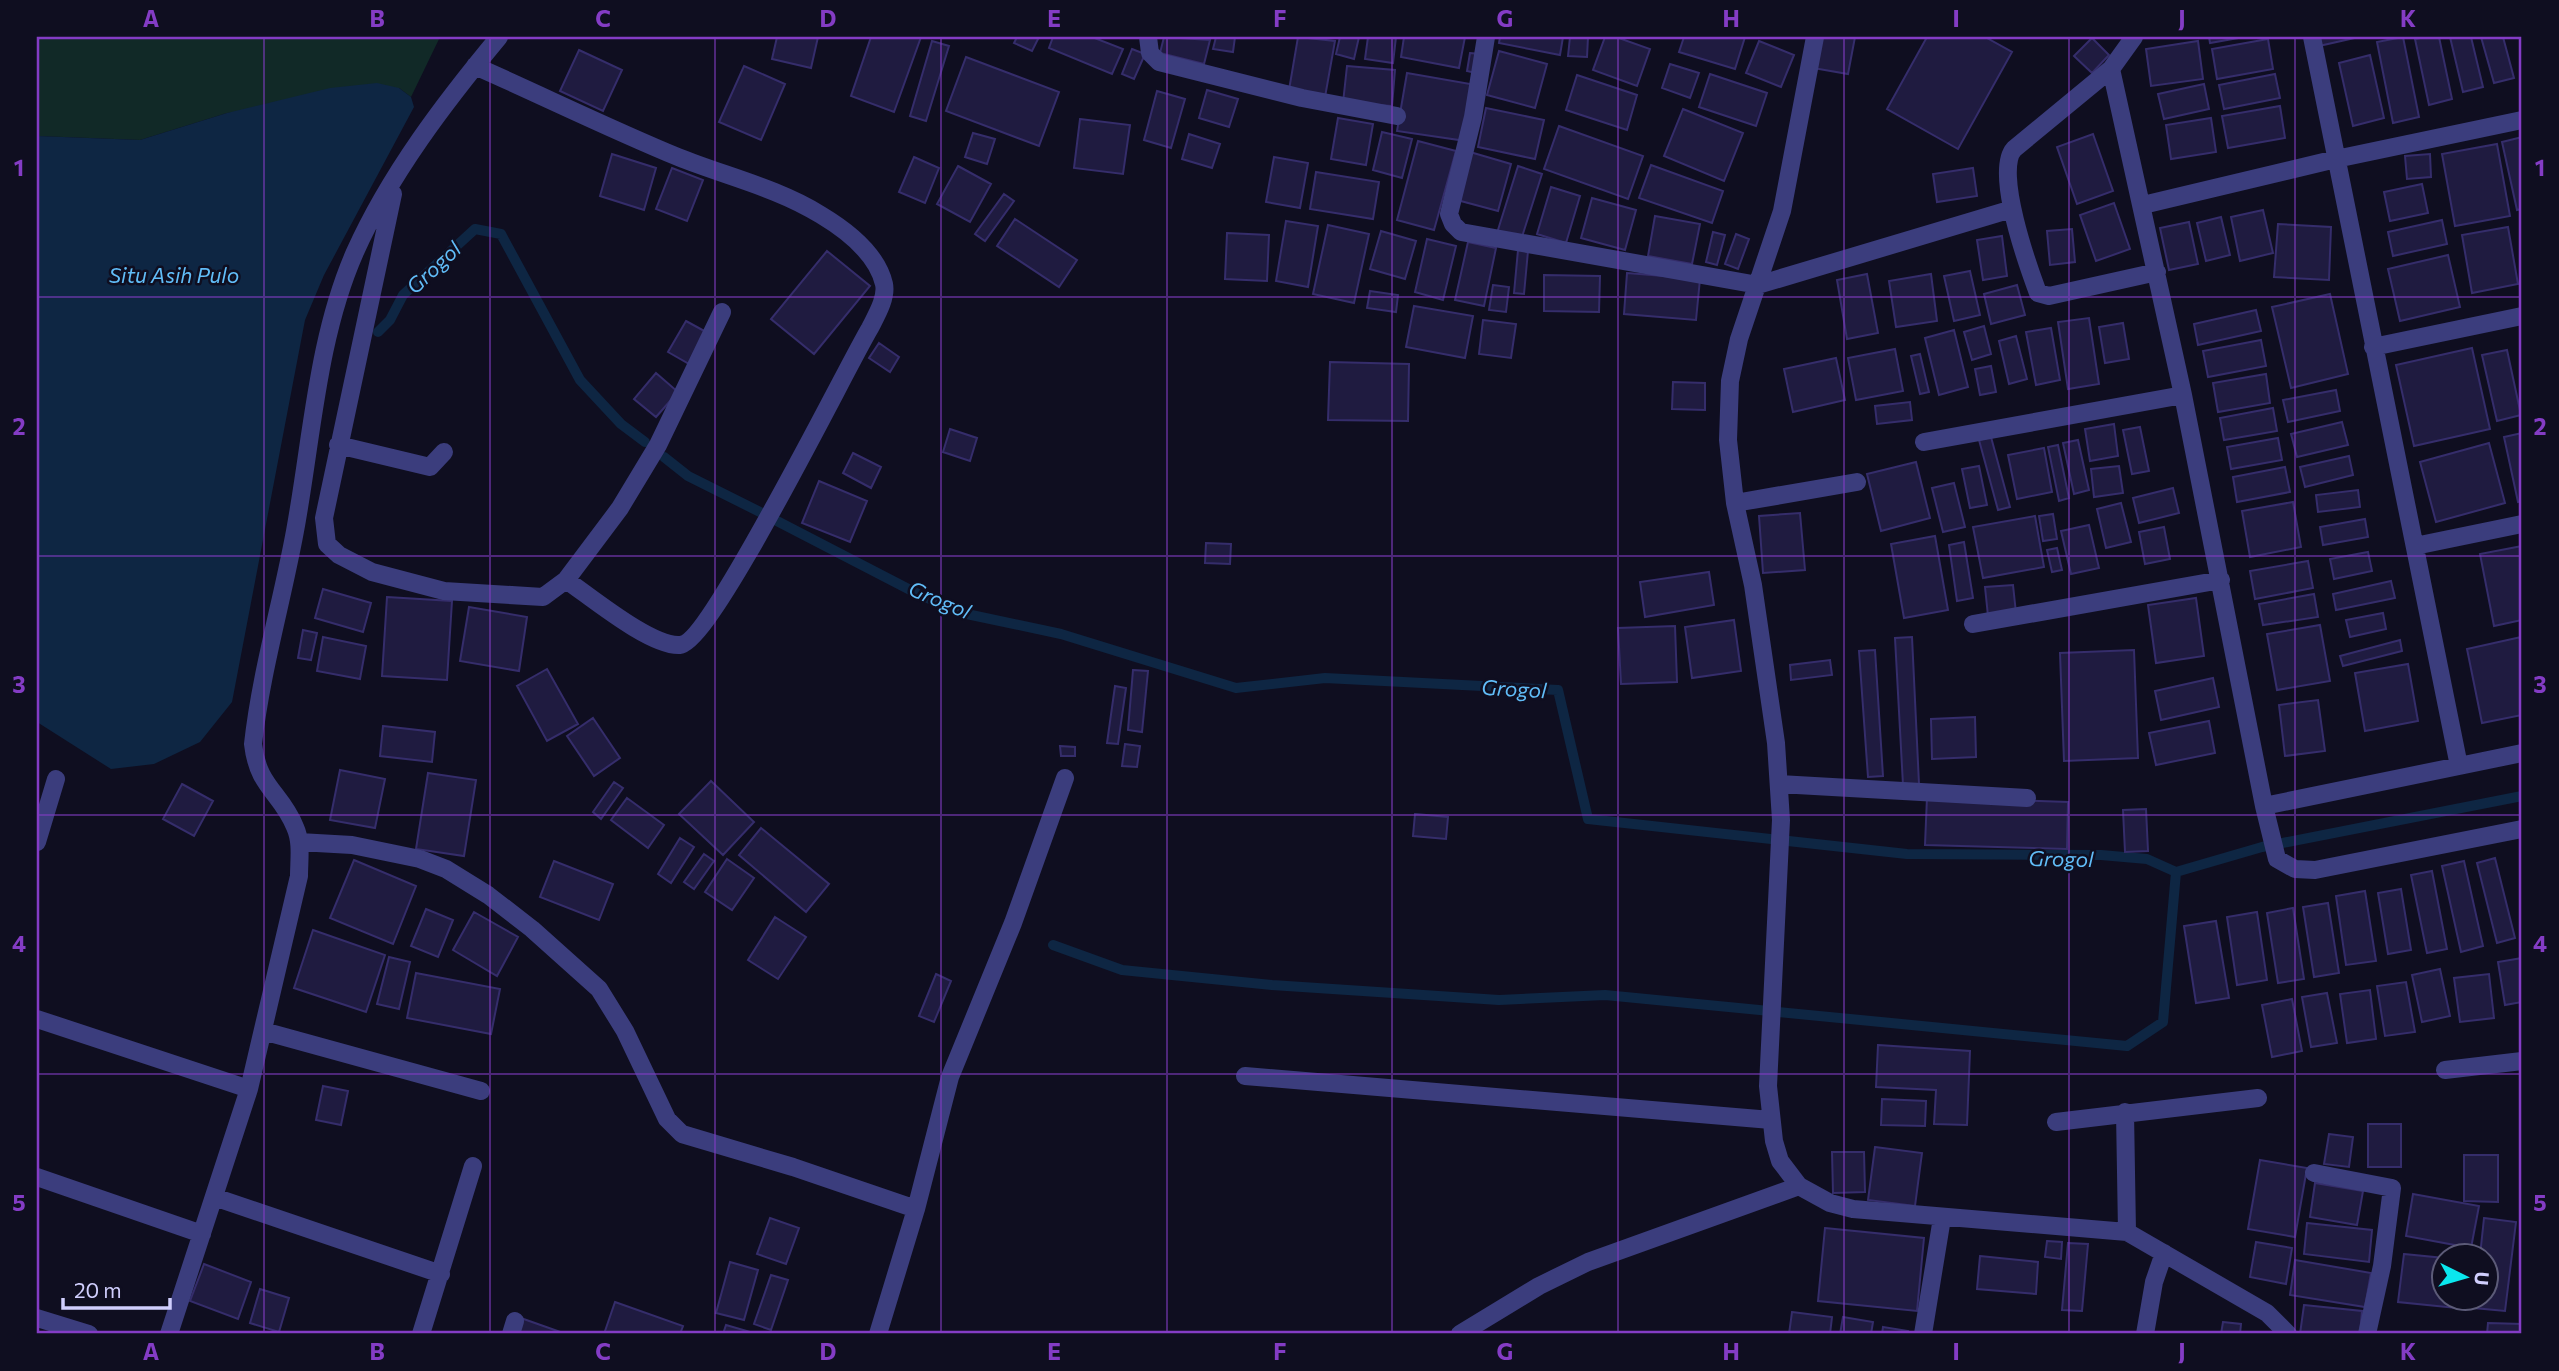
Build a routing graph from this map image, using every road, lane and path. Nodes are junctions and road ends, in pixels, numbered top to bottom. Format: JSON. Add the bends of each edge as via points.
{"nodes":[{"id":1,"x":499,"y":37,"type":"edge"},
{"id":2,"x":1148,"y":37,"type":"edge"},
{"id":3,"x":1486,"y":37,"type":"edge"},
{"id":4,"x":1815,"y":37,"type":"edge"},
{"id":5,"x":2134,"y":37,"type":"edge"},
{"id":6,"x":2312,"y":37,"type":"edge"},
{"id":7,"x":475,"y":66,"type":"junction"},
{"id":8,"x":2111,"y":69,"type":"junction"},
{"id":9,"x":1397,"y":116,"type":"dead end"},
{"id":10,"x":2522,"y":120,"type":"edge"},
{"id":11,"x":2336,"y":159,"type":"junction"},
{"id":12,"x":398,"y":173,"type":"junction"},
{"id":13,"x":2143,"y":205,"type":"junction"},
{"id":14,"x":2012,"y":209,"type":"junction"},
{"id":15,"x":2157,"y":272,"type":"junction"},
{"id":16,"x":1758,"y":285,"type":"junction"},
{"id":17,"x":722,"y":312,"type":"dead end"},
{"id":18,"x":2522,"y":316,"type":"edge"},
{"id":19,"x":2373,"y":347,"type":"junction"},
{"id":20,"x":2183,"y":395,"type":"junction"},
{"id":21,"x":1924,"y":442,"type":"dead end"},
{"id":22,"x":338,"y":445,"type":"junction"},
{"id":23,"x":444,"y":452,"type":"dead end"},
{"id":24,"x":1857,"y":482,"type":"dead end"},
{"id":25,"x":1735,"y":503,"type":"junction"},
{"id":26,"x":2522,"y":524,"type":"edge"},
{"id":27,"x":2415,"y":546,"type":"junction"},
{"id":28,"x":566,"y":580,"type":"junction"},
{"id":29,"x":2221,"y":580,"type":"junction"},
{"id":30,"x":1973,"y":624,"type":"dead end"},
{"id":31,"x":2522,"y":754,"type":"edge"},
{"id":32,"x":2459,"y":766,"type":"junction"},
{"id":33,"x":1065,"y":778,"type":"dead end"},
{"id":34,"x":56,"y":779,"type":"dead end"},
{"id":35,"x":1779,"y":784,"type":"junction"},
{"id":36,"x":2027,"y":798,"type":"dead end"},
{"id":37,"x":2264,"y":806,"type":"junction"},
{"id":38,"x":2522,"y":830,"type":"edge"},
{"id":39,"x":37,"y":842,"type":"edge"},
{"id":40,"x":299,"y":842,"type":"junction"},
{"id":41,"x":37,"y":1019,"type":"edge"},
{"id":42,"x":263,"y":1031,"type":"junction"},
{"id":43,"x":2522,"y":1061,"type":"edge"},
{"id":44,"x":2445,"y":1070,"type":"dead end"},
{"id":45,"x":1245,"y":1076,"type":"dead end"},
{"id":46,"x":249,"y":1089,"type":"junction"},
{"id":47,"x":481,"y":1091,"type":"dead end"},
{"id":48,"x":2258,"y":1098,"type":"dead end"},
{"id":49,"x":2125,"y":1112,"type":"junction"},
{"id":50,"x":1771,"y":1120,"type":"junction"},
{"id":51,"x":2056,"y":1122,"type":"dead end"},
{"id":52,"x":473,"y":1166,"type":"dead end"},
{"id":53,"x":2314,"y":1173,"type":"dead end"},
{"id":54,"x":37,"y":1177,"type":"edge"},
{"id":55,"x":1799,"y":1186,"type":"junction"},
{"id":56,"x":214,"y":1197,"type":"junction"},
{"id":57,"x":916,"y":1209,"type":"junction"},
{"id":58,"x":1942,"y":1219,"type":"junction"},
{"id":59,"x":2127,"y":1232,"type":"junction"},
{"id":60,"x":202,"y":1234,"type":"junction"},
{"id":61,"x":2164,"y":1253,"type":"junction"},
{"id":62,"x":441,"y":1273,"type":"junction"},
{"id":63,"x":37,"y":1318,"type":"edge"},
{"id":64,"x":89,"y":1334,"type":"edge"},
{"id":65,"x":169,"y":1334,"type":"edge"},
{"id":66,"x":421,"y":1334,"type":"edge"},
{"id":67,"x":878,"y":1334,"type":"edge"},
{"id":68,"x":1460,"y":1334,"type":"edge"},
{"id":69,"x":1923,"y":1334,"type":"edge"},
{"id":70,"x":2145,"y":1334,"type":"edge"},
{"id":71,"x":2288,"y":1334,"type":"edge"},
{"id":72,"x":2367,"y":1334,"type":"edge"}],
"edges":[{"from":1,"to":7,"type":"street"},
{"from":2,"to":9,"type":"street","via":[[1150,53],[1159,62],[1302,99]]},
{"from":3,"to":16,"type":"street","via":[[1473,117],[1452,200],[1453,225],[1483,238]]},
{"from":4,"to":16,"type":"street","via":[[1789,183]]},
{"from":5,"to":8,"type":"street"},
{"from":6,"to":11,"type":"street"},
{"from":7,"to":12,"type":"street"},
{"from":7,"to":28,"type":"street","via":[[668,153],[821,214],[859,243],[885,285],[870,328],[788,482],[704,627],[691,640],[681,645],[657,639]]},
{"from":8,"to":13,"type":"street"},
{"from":8,"to":14,"type":"street","via":[[2010,154],[2005,170]]},
{"from":10,"to":11,"type":"street"},
{"from":11,"to":13,"type":"street"},
{"from":11,"to":19,"type":"street"},
{"from":12,"to":22,"type":"street"},
{"from":12,"to":40,"type":"street","via":[[370,221],[344,282],[328,340],[253,744],[259,774],[290,817]]},
{"from":13,"to":15,"type":"street"},
{"from":14,"to":15,"type":"street","via":[[2041,296]]},
{"from":14,"to":16,"type":"street"},
{"from":15,"to":20,"type":"street"},
{"from":16,"to":25,"type":"street","via":[[1730,381],[1728,440]]},
{"from":17,"to":28,"type":"street","via":[[658,445],[620,508]]},
{"from":18,"to":19,"type":"street"},
{"from":19,"to":27,"type":"street"},
{"from":20,"to":21,"type":"street"},
{"from":20,"to":29,"type":"street"},
{"from":22,"to":23,"type":"street","via":[[430,467]]},
{"from":22,"to":28,"type":"street","via":[[324,527],[327,544],[339,555],[401,582],[444,591],[534,599],[552,593]]},
{"from":24,"to":25,"type":"street"},
{"from":25,"to":35,"type":"street","via":[[1760,626]]},
{"from":26,"to":27,"type":"street"},
{"from":27,"to":32,"type":"street"},
{"from":29,"to":30,"type":"street"},
{"from":29,"to":37,"type":"street"},
{"from":31,"to":32,"type":"street"},
{"from":32,"to":37,"type":"street"},
{"from":33,"to":57,"type":"street","via":[[1013,923],[950,1077]]},
{"from":34,"to":39,"type":"street"},
{"from":35,"to":36,"type":"street"},
{"from":35,"to":50,"type":"street","via":[[1769,1031]]},
{"from":37,"to":38,"type":"street","via":[[2280,864],[2295,869],[2315,870]]},
{"from":40,"to":42,"type":"street","via":[[299,876]]},
{"from":40,"to":57,"type":"street","via":[[352,845],[420,859],[488,895],[599,989],[625,1031],[667,1119],[682,1134]]},
{"from":41,"to":46,"type":"street"},
{"from":42,"to":46,"type":"street"},
{"from":42,"to":47,"type":"street"},
{"from":43,"to":44,"type":"street"},
{"from":45,"to":50,"type":"street"},
{"from":46,"to":56,"type":"street"},
{"from":48,"to":49,"type":"street"},
{"from":49,"to":51,"type":"street"},
{"from":49,"to":59,"type":"street"},
{"from":50,"to":55,"type":"street","via":[[1780,1161]]},
{"from":52,"to":62,"type":"street"},
{"from":53,"to":72,"type":"street","via":[[2392,1188]]},
{"from":54,"to":60,"type":"street"},
{"from":55,"to":58,"type":"street","via":[[1853,1209]]},
{"from":55,"to":68,"type":"street","via":[[1588,1262]]},
{"from":56,"to":60,"type":"street"},
{"from":56,"to":62,"type":"street"},
{"from":57,"to":67,"type":"street"},
{"from":58,"to":59,"type":"street"},
{"from":58,"to":69,"type":"street"},
{"from":59,"to":61,"type":"street"},
{"from":60,"to":65,"type":"street"},
{"from":61,"to":70,"type":"street"},
{"from":61,"to":71,"type":"street","via":[[2267,1313]]},
{"from":62,"to":66,"type":"street"},
{"from":63,"to":64,"type":"street"}]}
